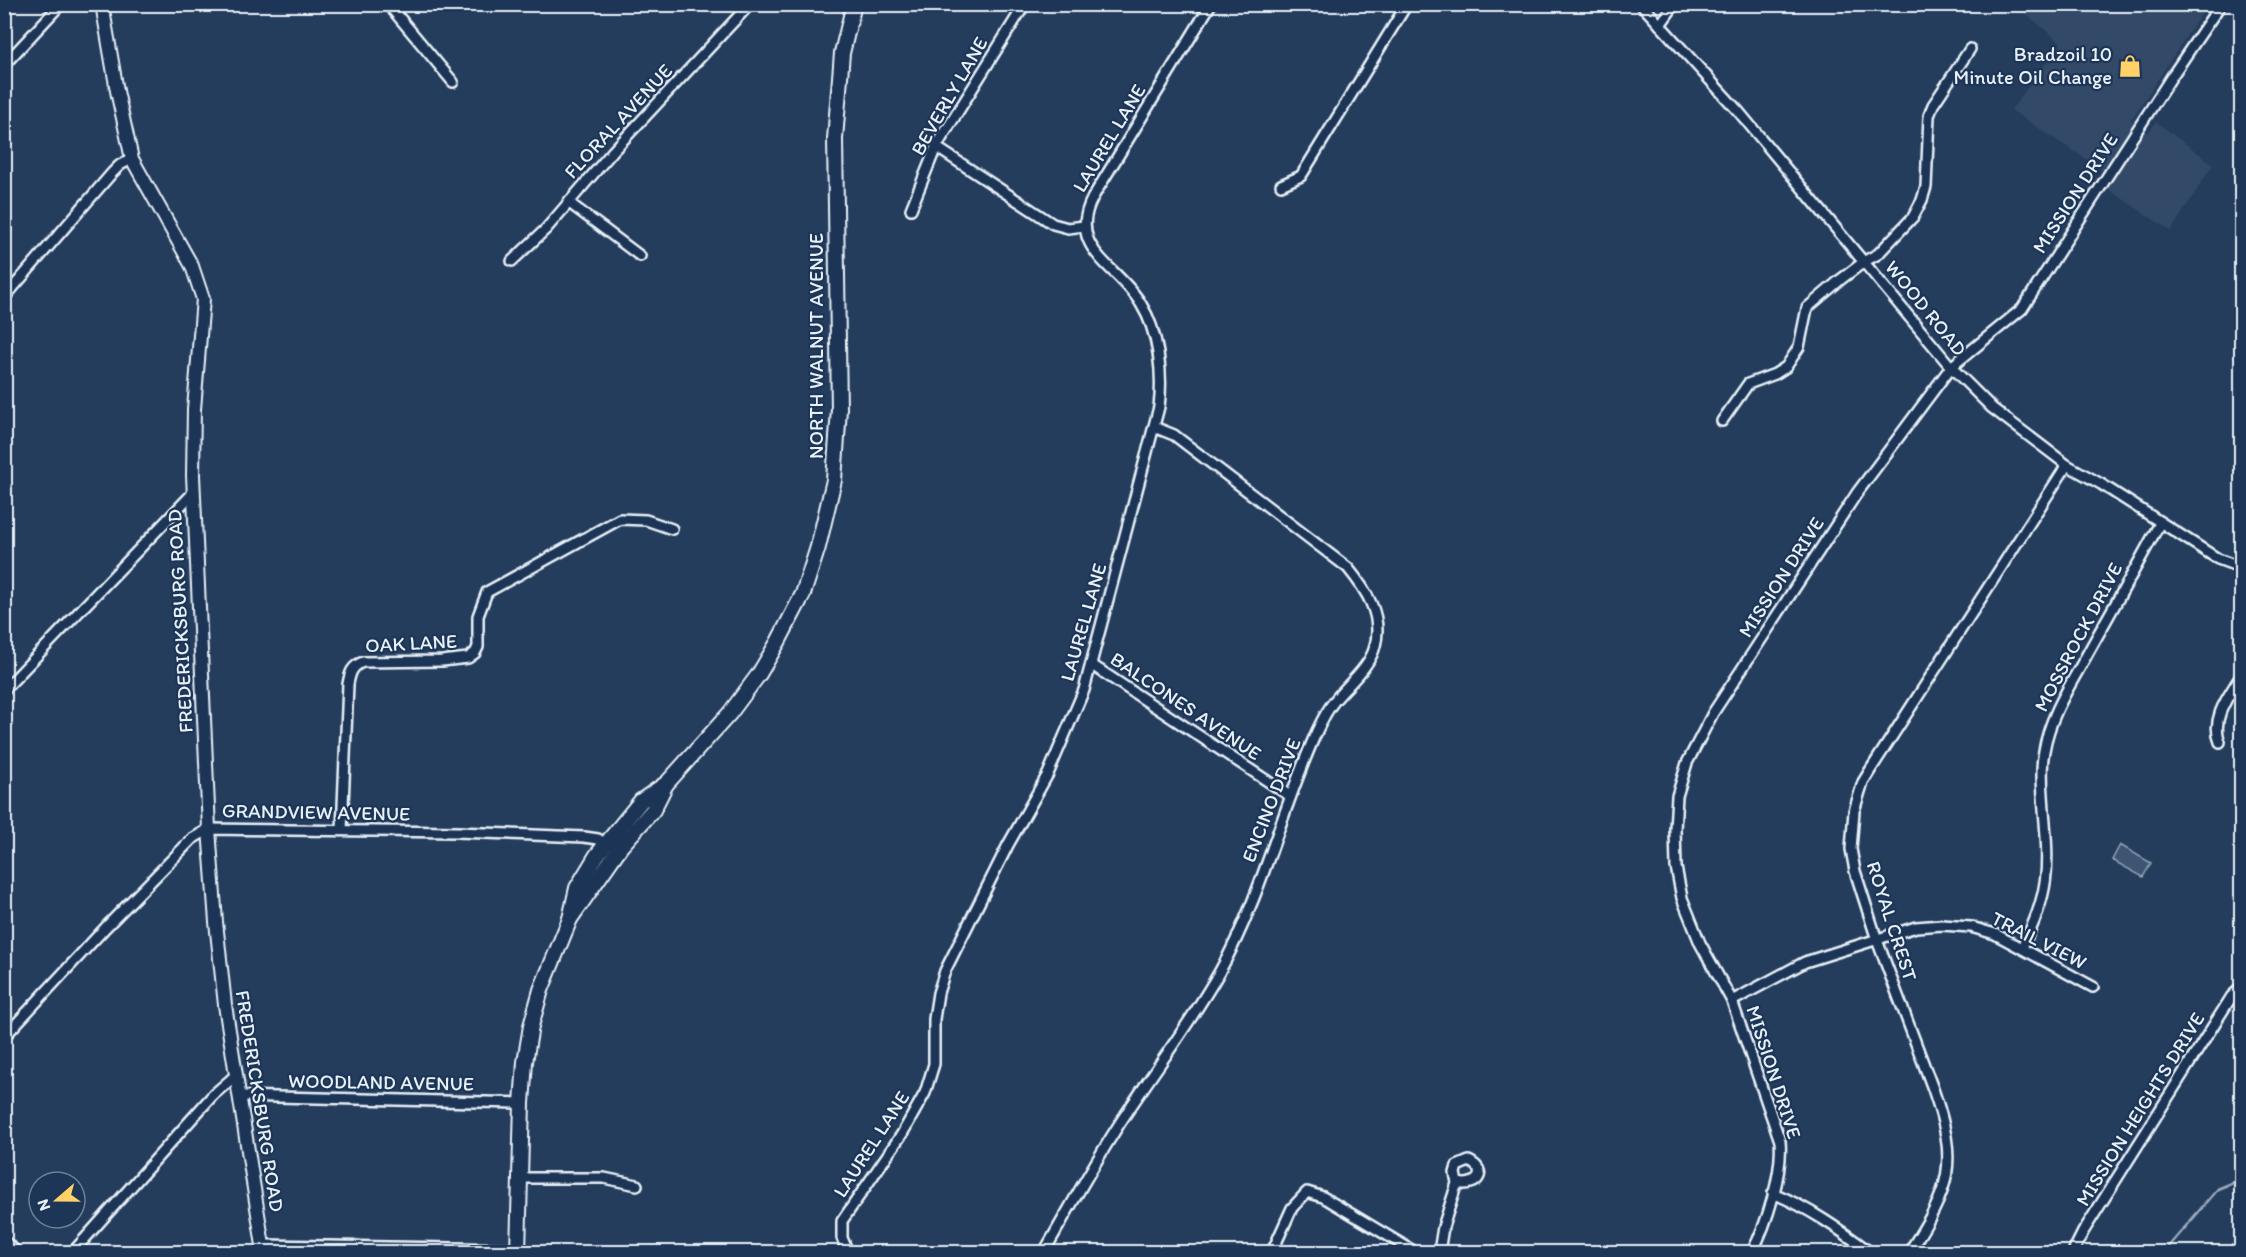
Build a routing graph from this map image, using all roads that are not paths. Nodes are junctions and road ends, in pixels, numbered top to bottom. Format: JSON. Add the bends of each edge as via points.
{"nodes":[{"id":1,"x":61,"y":4,"type":"edge"},
{"id":2,"x":102,"y":4,"type":"edge"},
{"id":3,"x":388,"y":4,"type":"edge"},
{"id":4,"x":750,"y":4,"type":"edge"},
{"id":5,"x":854,"y":4,"type":"edge"},
{"id":6,"x":1025,"y":4,"type":"edge"},
{"id":7,"x":1211,"y":4,"type":"edge"},
{"id":8,"x":1407,"y":4,"type":"edge"},
{"id":9,"x":1641,"y":4,"type":"edge"},
{"id":10,"x":1675,"y":4,"type":"edge"},
{"id":11,"x":2222,"y":4,"type":"edge"},
{"id":12,"x":1660,"y":25,"type":"junction"},
{"id":13,"x":1970,"y":49,"type":"dead end"},
{"id":14,"x":4,"y":65,"type":"edge"},
{"id":15,"x":453,"y":82,"type":"dead end"},
{"id":16,"x":936,"y":147,"type":"junction"},
{"id":17,"x":132,"y":159,"type":"junction"},
{"id":18,"x":1281,"y":185,"type":"dead end"},
{"id":19,"x":568,"y":202,"type":"junction"},
{"id":20,"x":912,"y":209,"type":"dead end"},
{"id":21,"x":1084,"y":226,"type":"junction"},
{"id":22,"x":640,"y":256,"type":"dead end"},
{"id":23,"x":512,"y":261,"type":"dead end"},
{"id":24,"x":1865,"y":261,"type":"junction"},
{"id":25,"x":4,"y":298,"type":"edge"},
{"id":26,"x":1951,"y":367,"type":"junction"},
{"id":27,"x":1722,"y":421,"type":"dead end"},
{"id":28,"x":1154,"y":427,"type":"junction"},
{"id":29,"x":2067,"y":465,"type":"junction"},
{"id":30,"x":193,"y":493,"type":"junction"},
{"id":31,"x":2160,"y":523,"type":"junction"},
{"id":32,"x":672,"y":529,"type":"dead end"},
{"id":33,"x":2241,"y":565,"type":"edge"},
{"id":34,"x":1092,"y":665,"type":"junction"},
{"id":35,"x":2241,"y":674,"type":"edge"},
{"id":36,"x":4,"y":690,"type":"edge"},
{"id":37,"x":2220,"y":742,"type":"dead end"},
{"id":38,"x":667,"y":783,"type":"junction"},
{"id":39,"x":1290,"y":796,"type":"junction"},
{"id":40,"x":209,"y":829,"type":"junction"},
{"id":41,"x":342,"y":830,"type":"junction"},
{"id":42,"x":605,"y":844,"type":"junction"},
{"id":43,"x":570,"y":919,"type":"junction"},
{"id":44,"x":1877,"y":940,"type":"junction"},
{"id":45,"x":2022,"y":947,"type":"junction"},
{"id":46,"x":2093,"y":987,"type":"dead end"},
{"id":47,"x":2241,"y":987,"type":"edge"},
{"id":48,"x":1732,"y":1001,"type":"junction"},
{"id":49,"x":4,"y":1037,"type":"edge"},
{"id":50,"x":236,"y":1075,"type":"junction"},
{"id":51,"x":240,"y":1096,"type":"junction"},
{"id":52,"x":522,"y":1103,"type":"junction"},
{"id":53,"x":520,"y":1178,"type":"junction"},
{"id":54,"x":1457,"y":1183,"type":"dead end"},
{"id":55,"x":637,"y":1185,"type":"dead end"},
{"id":56,"x":1773,"y":1193,"type":"junction"},
{"id":57,"x":4,"y":1241,"type":"edge"},
{"id":58,"x":264,"y":1249,"type":"edge"},
{"id":59,"x":518,"y":1251,"type":"edge"},
{"id":60,"x":17,"y":1252,"type":"edge"},
{"id":61,"x":73,"y":1252,"type":"edge"},
{"id":62,"x":848,"y":1252,"type":"edge"},
{"id":63,"x":1044,"y":1252,"type":"edge"},
{"id":64,"x":1272,"y":1252,"type":"edge"},
{"id":65,"x":1414,"y":1252,"type":"edge"},
{"id":66,"x":1439,"y":1252,"type":"edge"},
{"id":67,"x":1752,"y":1252,"type":"edge"},
{"id":68,"x":1870,"y":1252,"type":"edge"},
{"id":69,"x":1909,"y":1252,"type":"edge"},
{"id":70,"x":2073,"y":1252,"type":"edge"}],
"edges":[{"from":1,"to":14,"type":"street"},
{"from":2,"to":17,"type":"street","name":"FREDERICKSBURG ROAD"},
{"from":3,"to":15,"type":"street"},
{"from":4,"to":19,"type":"street","name":"FLORAL AVENUE"},
{"from":5,"to":38,"type":"main road","name":"NORTH WALNUT AVENUE","via":[[842,52],[835,139],[839,409],[834,480],[827,515],[802,594],[769,658],[730,713]]},
{"from":6,"to":16,"type":"street","name":"BEVERLY LANE"},
{"from":7,"to":21,"type":"street","name":"LAUREL LANE","via":[[1086,209]]},
{"from":8,"to":18,"type":"street","via":[[1300,176]]},
{"from":9,"to":12,"type":"street","name":"WOOD ROAD"},
{"from":10,"to":12,"type":"street"},
{"from":11,"to":26,"type":"street","name":"MISSION DRIVE","via":[[2022,309]]},
{"from":12,"to":24,"type":"street","name":"WOOD ROAD","via":[[1740,111]]},
{"from":13,"to":24,"type":"street","via":[[1929,116],[1922,200],[1902,230]]},
{"from":16,"to":20,"type":"street","name":"BEVERLY LANE"},
{"from":16,"to":21,"type":"street","via":[[1053,224],[1068,228]]},
{"from":17,"to":25,"type":"street","via":[[112,173]]},
{"from":17,"to":30,"type":"street","name":"FREDERICKSBURG ROAD","via":[[192,266],[202,294]]},
{"from":19,"to":22,"type":"street"},
{"from":19,"to":23,"type":"street","name":"FLORAL AVENUE"},
{"from":21,"to":28,"type":"street","name":"LAUREL LANE","via":[[1094,251],[1130,290],[1149,320],[1161,381]]},
{"from":24,"to":26,"type":"street","name":"WOOD ROAD"},
{"from":24,"to":27,"type":"street","via":[[1807,308],[1801,339],[1786,368],[1748,384]]},
{"from":26,"to":29,"type":"street","name":"WOOD ROAD","via":[[1992,408]]},
{"from":26,"to":48,"type":"street","name":"MISSION DRIVE","via":[[1857,494],[1713,713],[1686,763],[1676,812],[1679,885],[1692,926]]},
{"from":28,"to":34,"type":"street","name":"LAUREL LANE"},
{"from":28,"to":39,"type":"street","name":"ENCINO DRIVE","via":[[1174,435],[1348,568],[1373,608],[1376,646],[1327,712]]},
{"from":29,"to":31,"type":"street","name":"WOOD ROAD"},
{"from":29,"to":44,"type":"street","name":"ROYAL CREST","via":[[1863,782],[1854,811],[1851,849]]},
{"from":30,"to":36,"type":"street"},
{"from":30,"to":40,"type":"street","name":"FREDERICKSBURG ROAD"},
{"from":31,"to":33,"type":"street","name":"WOOD ROAD","via":[[2218,559]]},
{"from":31,"to":45,"type":"street","name":"MOSSROCK DRIVE","via":[[2049,730],[2042,771],[2046,886]]},
{"from":32,"to":41,"type":"street","name":"OAK LANE","via":[[646,520],[620,519],[487,592],[478,616],[478,647],[468,658],[363,662],[354,667],[348,684]]},
{"from":34,"to":39,"type":"street","name":"BALCONES AVENUE"},
{"from":34,"to":62,"type":"street","name":"LAUREL LANE","via":[[1048,774],[945,971],[936,1005],[931,1078],[902,1134],[842,1221],[842,1238]]},
{"from":35,"to":37,"type":"street","via":[[2217,720]]},
{"from":38,"to":42,"type":"main road","name":"NORTH WALNUT AVENUE","via":[[641,801]]},
{"from":38,"to":43,"type":"main road","name":"NORTH WALNUT AVENUE","via":[[653,810],[621,846]]},
{"from":39,"to":63,"type":"street","name":"ENCINO DRIVE","via":[[1261,879],[1220,972],[1101,1153]]},
{"from":40,"to":41,"type":"street","name":"GRANDVIEW AVENUE"},
{"from":40,"to":49,"type":"street","name":"GRANDVIEW AVENUE","via":[[192,839]]},
{"from":40,"to":50,"type":"street","name":"FREDERICKSBURG ROAD","via":[[222,981]]},
{"from":41,"to":42,"type":"street","name":"GRANDVIEW AVENUE","via":[[584,837]]},
{"from":42,"to":43,"type":"main road","name":"NORTH WALNUT AVENUE","via":[[577,888]]},
{"from":43,"to":52,"type":"main road","name":"NORTH WALNUT AVENUE","via":[[531,1026]]},
{"from":44,"to":45,"type":"street","name":"TRAIL VIEW","via":[[1916,927],[1957,925],[1995,934]]},
{"from":44,"to":48,"type":"street","name":"TRAIL VIEW","via":[[1796,966]]},
{"from":44,"to":69,"type":"street","name":"ROYAL CREST","via":[[1937,1100],[1948,1147],[1949,1163],[1939,1202]]},
{"from":45,"to":46,"type":"street","name":"TRAIL VIEW"},
{"from":47,"to":70,"type":"street","name":"MISSION HEIGHTS DRIVE"},
{"from":48,"to":56,"type":"street","name":"MISSION DRIVE","via":[[1780,1141],[1781,1163]]},
{"from":50,"to":51,"type":"street","name":"FREDERICKSBURG ROAD"},
{"from":50,"to":61,"type":"street","via":[[213,1095]]},
{"from":51,"to":52,"type":"street","name":"WOODLAND AVENUE"},
{"from":51,"to":58,"type":"street","name":"FREDERICKSBURG ROAD"},
{"from":52,"to":53,"type":"main road","name":"NORTH WALNUT AVENUE"},
{"from":53,"to":55,"type":"street","via":[[604,1178]]},
{"from":53,"to":59,"type":"main road","name":"NORTH WALNUT AVENUE"},
{"from":54,"to":66,"type":"street"},
{"from":56,"to":67,"type":"street","name":"MISSION DRIVE"},
{"from":56,"to":68,"type":"street","via":[[1831,1223]]},
{"from":57,"to":60,"type":"street"},
{"from":58,"to":59,"type":"street"},
{"from":64,"to":65,"type":"street","via":[[1292,1208],[1307,1192],[1323,1197]]}]}
